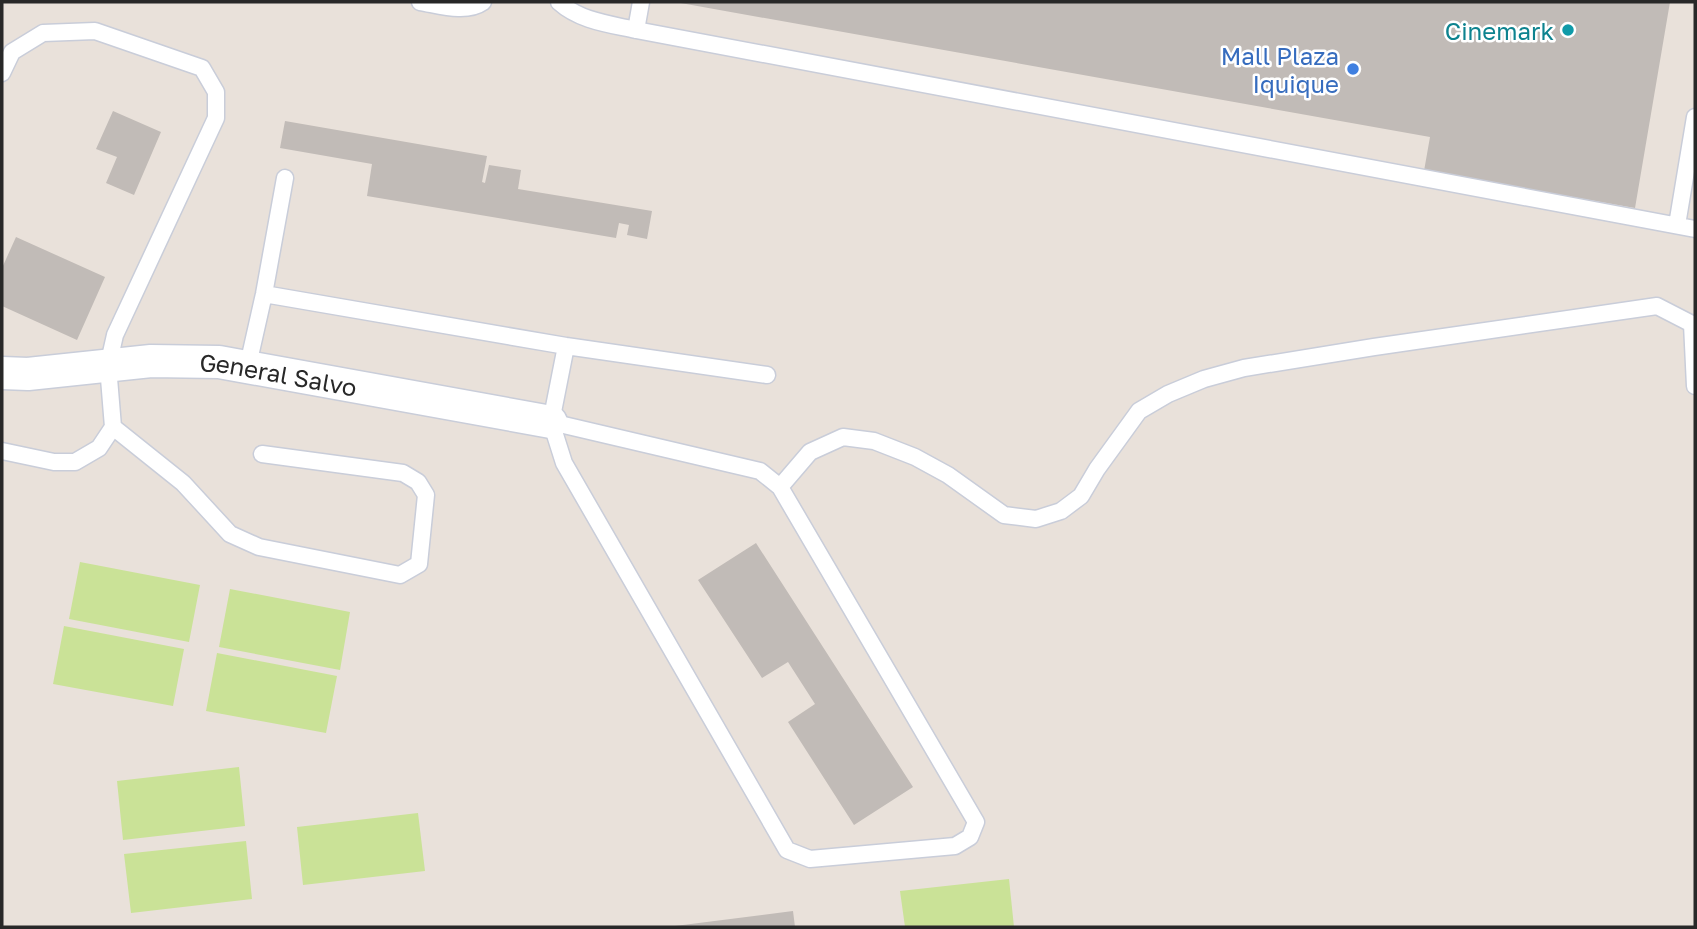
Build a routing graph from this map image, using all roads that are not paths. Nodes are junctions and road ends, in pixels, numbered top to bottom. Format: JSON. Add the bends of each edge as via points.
{"nodes":[{"id":1,"x":420,"y":2,"type":"edge"},
{"id":2,"x":483,"y":2,"type":"edge"},
{"id":3,"x":559,"y":2,"type":"edge"},
{"id":4,"x":641,"y":2,"type":"edge"},
{"id":5,"x":636,"y":30,"type":"junction"},
{"id":6,"x":2,"y":73,"type":"edge"},
{"id":7,"x":1695,"y":117,"type":"edge"},
{"id":8,"x":285,"y":178,"type":"dead end"},
{"id":9,"x":1677,"y":225,"type":"junction"},
{"id":10,"x":1695,"y":229,"type":"edge"},
{"id":11,"x":264,"y":294,"type":"junction"},
{"id":12,"x":566,"y":346,"type":"junction"},
{"id":13,"x":248,"y":365,"type":"junction"},
{"id":14,"x":108,"y":366,"type":"junction"},
{"id":15,"x":2,"y":373,"type":"edge"},
{"id":16,"x":767,"y":375,"type":"dead end"},
{"id":17,"x":1695,"y":386,"type":"edge"},
{"id":18,"x":551,"y":422,"type":"junction"},
{"id":19,"x":113,"y":427,"type":"junction"},
{"id":20,"x":2,"y":451,"type":"edge"},
{"id":21,"x":262,"y":454,"type":"dead end"},
{"id":22,"x":780,"y":487,"type":"junction"}],
"edges":[{"from":1,"to":2,"type":"lane","via":[[454,8]]},
{"from":3,"to":5,"type":"lane","via":[[587,19]]},
{"from":4,"to":5,"type":"lane"},
{"from":5,"to":9,"type":"lane"},
{"from":6,"to":14,"type":"lane","via":[[12,52],[43,33],[95,31],[202,68],[216,92],[216,118],[115,335]]},
{"from":7,"to":9,"type":"lane"},
{"from":8,"to":11,"type":"lane"},
{"from":9,"to":10,"type":"lane"},
{"from":11,"to":12,"type":"lane"},
{"from":11,"to":13,"type":"lane"},
{"from":12,"to":16,"type":"lane"},
{"from":12,"to":18,"type":"lane"},
{"from":13,"to":14,"type":"street","name":"General Salvo","via":[[151,361]]},
{"from":13,"to":18,"type":"street","name":"General Salvo"},
{"from":14,"to":15,"type":"street","name":"General Salvo"},
{"from":14,"to":19,"type":"lane"},
{"from":17,"to":22,"type":"lane","via":[[1692,324],[1657,306],[1374,346],[1204,379],[1139,411],[1082,496],[1060,511],[1036,519],[1004,515],[915,457],[874,441],[843,437],[810,452]]},
{"from":18,"to":22,"type":"lane","via":[[760,471]]},
{"from":18,"to":22,"type":"lane","via":[[564,463],[788,850],[810,859],[955,846],[970,837],[976,822]]},
{"from":19,"to":20,"type":"lane","via":[[99,448],[75,462]]},
{"from":19,"to":21,"type":"lane","via":[[183,483],[230,534],[259,547],[400,575],[419,564],[426,495],[418,482],[403,473]]}]}
